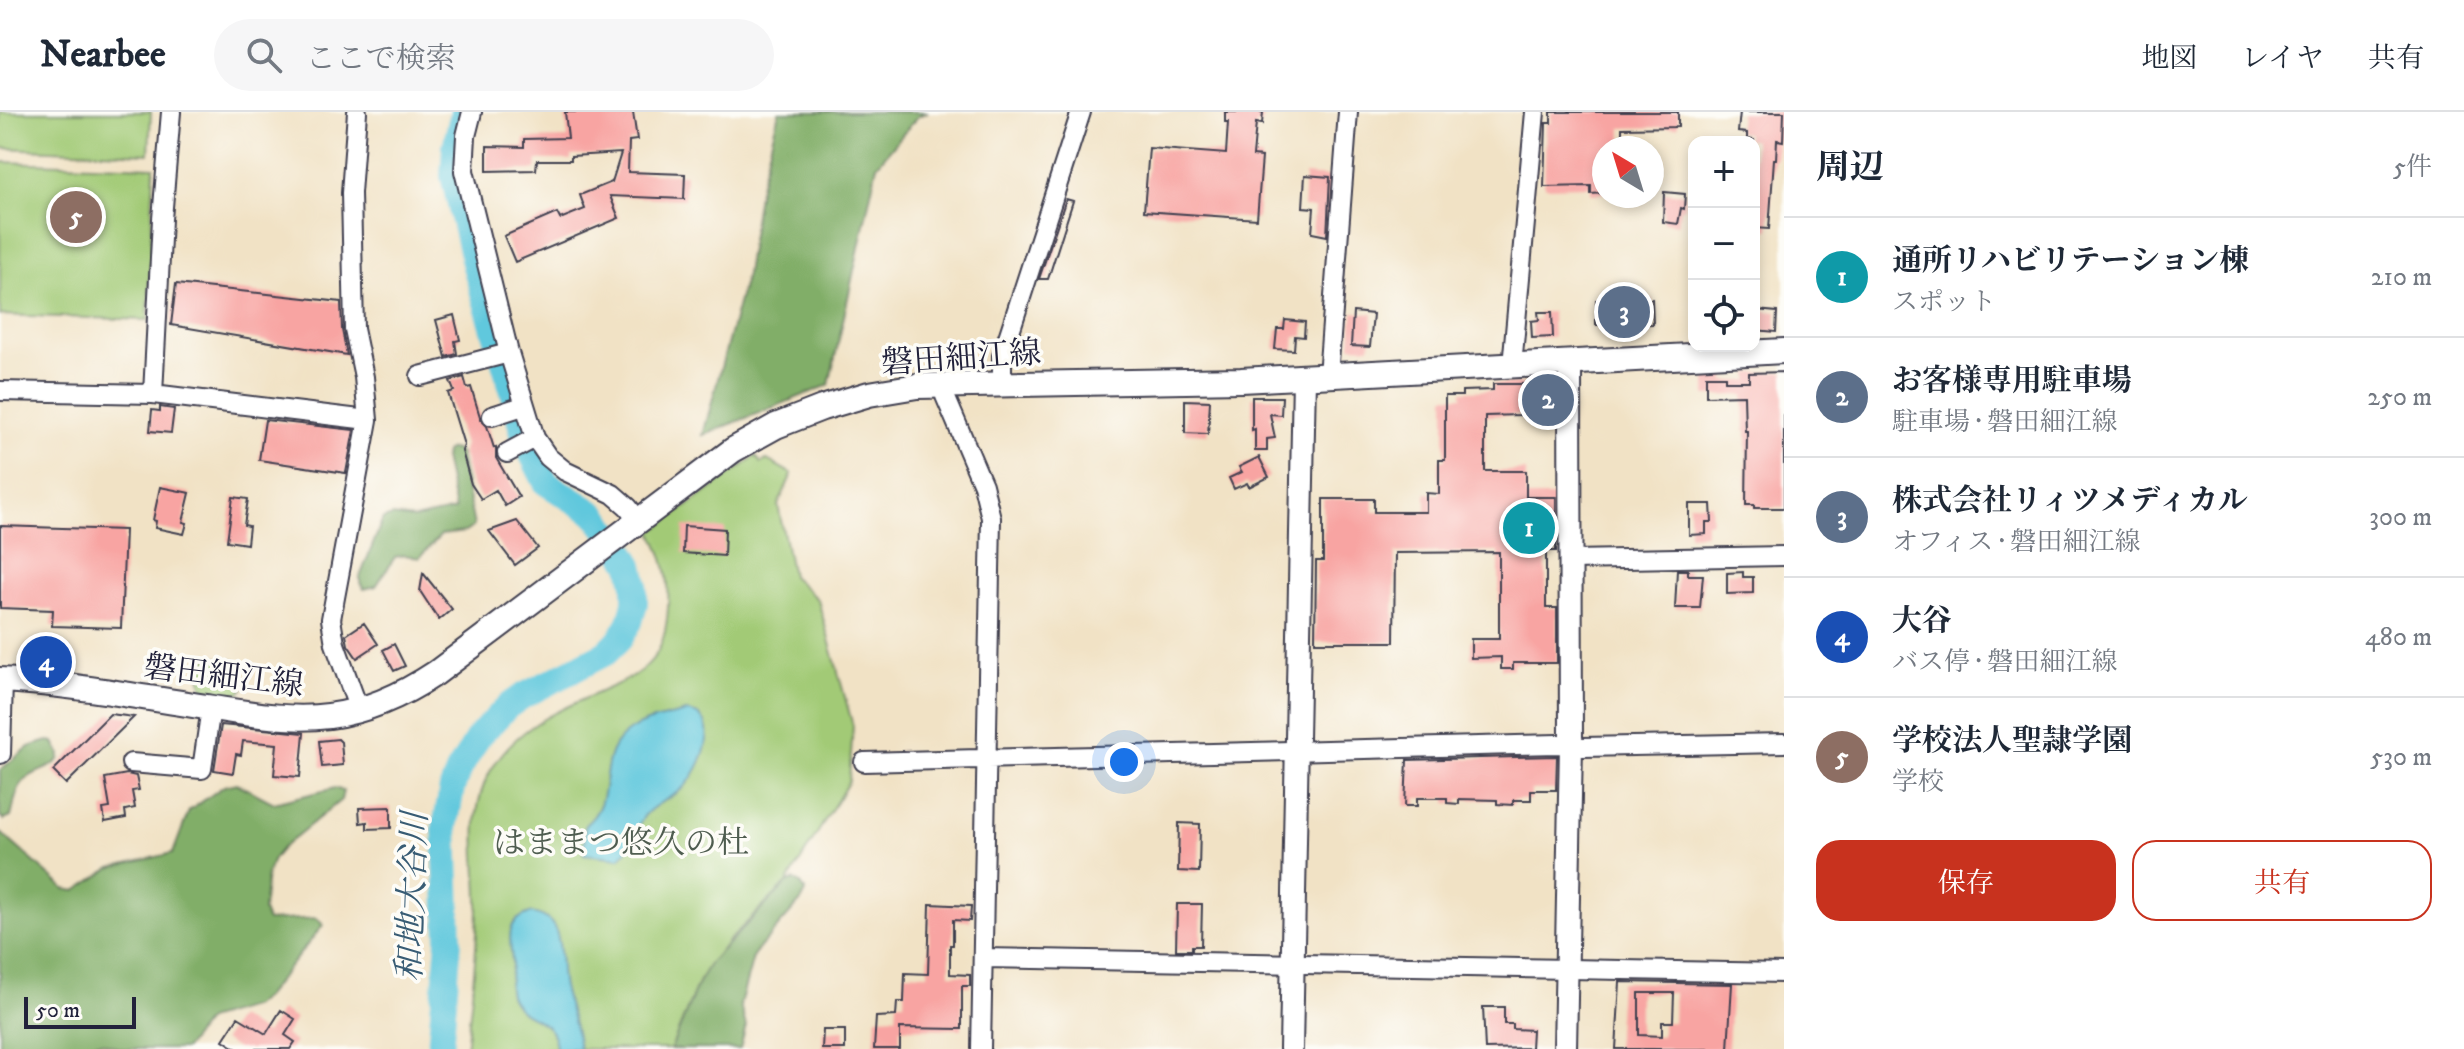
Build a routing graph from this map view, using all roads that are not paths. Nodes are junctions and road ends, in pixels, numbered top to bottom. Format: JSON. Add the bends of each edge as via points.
{"nodes":[{"id":1,"x":171,"y":112,"type":"edge"},
{"id":2,"x":357,"y":112,"type":"edge"},
{"id":3,"x":472,"y":112,"type":"edge"},
{"id":4,"x":1081,"y":112,"type":"edge"},
{"id":5,"x":1348,"y":112,"type":"edge"},
{"id":6,"x":1535,"y":112,"type":"edge"},
{"id":7,"x":1784,"y":351,"type":"edge"},
{"id":8,"x":508,"y":354,"type":"junction"},
{"id":9,"x":1570,"y":363,"type":"junction"},
{"id":10,"x":1512,"y":366,"type":"junction"},
{"id":11,"x":420,"y":376,"type":"dead end"},
{"id":12,"x":1316,"y":376,"type":"junction"},
{"id":13,"x":1002,"y":383,"type":"junction"},
{"id":14,"x":945,"y":384,"type":"junction"},
{"id":15,"x":0,"y":391,"type":"edge"},
{"id":16,"x":153,"y":394,"type":"junction"},
{"id":17,"x":523,"y":406,"type":"junction"},
{"id":18,"x":492,"y":416,"type":"dead end"},
{"id":19,"x":368,"y":420,"type":"junction"},
{"id":20,"x":535,"y":438,"type":"junction"},
{"id":21,"x":507,"y":453,"type":"dead end"},
{"id":22,"x":632,"y":524,"type":"junction"},
{"id":23,"x":1784,"y":556,"type":"edge"},
{"id":24,"x":1571,"y":560,"type":"junction"},
{"id":25,"x":2,"y":680,"type":"edge"},
{"id":26,"x":211,"y":708,"type":"junction"},
{"id":27,"x":359,"y":710,"type":"junction"},
{"id":28,"x":1784,"y":743,"type":"edge"},
{"id":29,"x":1571,"y":745,"type":"junction"},
{"id":30,"x":1297,"y":751,"type":"junction"},
{"id":31,"x":1,"y":754,"type":"edge"},
{"id":32,"x":987,"y":759,"type":"junction"},
{"id":33,"x":864,"y":762,"type":"dead end"},
{"id":34,"x":131,"y":763,"type":"dead end"},
{"id":35,"x":983,"y":958,"type":"junction"},
{"id":36,"x":1293,"y":964,"type":"junction"},
{"id":37,"x":1567,"y":969,"type":"junction"},
{"id":38,"x":1784,"y":973,"type":"edge"},
{"id":39,"x":981,"y":1049,"type":"edge"},
{"id":40,"x":1291,"y":1049,"type":"edge"},
{"id":41,"x":1565,"y":1049,"type":"edge"}],
"edges":[{"from":1,"to":16,"type":"street"},
{"from":2,"to":19,"type":"street","via":[[351,193],[354,329]]},
{"from":3,"to":8,"type":"street","via":[[464,171]]},
{"from":4,"to":13,"type":"street","via":[[1002,356]]},
{"from":5,"to":12,"type":"street"},
{"from":6,"to":10,"type":"street"},
{"from":7,"to":9,"type":"main road","name":"磐田細江線"},
{"from":8,"to":11,"type":"street"},
{"from":8,"to":17,"type":"street"},
{"from":9,"to":10,"type":"main road","name":"磐田細江線"},
{"from":9,"to":24,"type":"street"},
{"from":10,"to":12,"type":"main road","name":"磐田細江線"},
{"from":12,"to":13,"type":"main road","name":"磐田細江線"},
{"from":12,"to":30,"type":"street"},
{"from":13,"to":14,"type":"main road","name":"磐田細江線"},
{"from":14,"to":22,"type":"main road","name":"磐田細江線","via":[[857,397],[776,426],[733,450]]},
{"from":14,"to":32,"type":"street","via":[[991,518]]},
{"from":15,"to":16,"type":"street"},
{"from":16,"to":19,"type":"street"},
{"from":17,"to":18,"type":"street"},
{"from":17,"to":20,"type":"street"},
{"from":19,"to":27,"type":"street","via":[[331,619]]},
{"from":20,"to":21,"type":"street"},
{"from":20,"to":22,"type":"street","via":[[565,471],[628,507]]},
{"from":22,"to":27,"type":"main road","name":"磐田細江線","via":[[420,683]]},
{"from":23,"to":24,"type":"street"},
{"from":24,"to":29,"type":"street"},
{"from":25,"to":26,"type":"main road","name":"磐田細江線"},
{"from":25,"to":31,"type":"street"},
{"from":26,"to":27,"type":"main road","name":"磐田細江線","via":[[292,718]]},
{"from":26,"to":34,"type":"street","via":[[202,769]]},
{"from":28,"to":29,"type":"street"},
{"from":29,"to":30,"type":"street"},
{"from":29,"to":37,"type":"street"},
{"from":30,"to":32,"type":"street"},
{"from":30,"to":36,"type":"street"},
{"from":32,"to":33,"type":"street"},
{"from":32,"to":35,"type":"street"},
{"from":35,"to":36,"type":"street"},
{"from":35,"to":39,"type":"street"},
{"from":36,"to":37,"type":"street"},
{"from":36,"to":40,"type":"street"},
{"from":37,"to":38,"type":"street"},
{"from":37,"to":41,"type":"street"}]}
